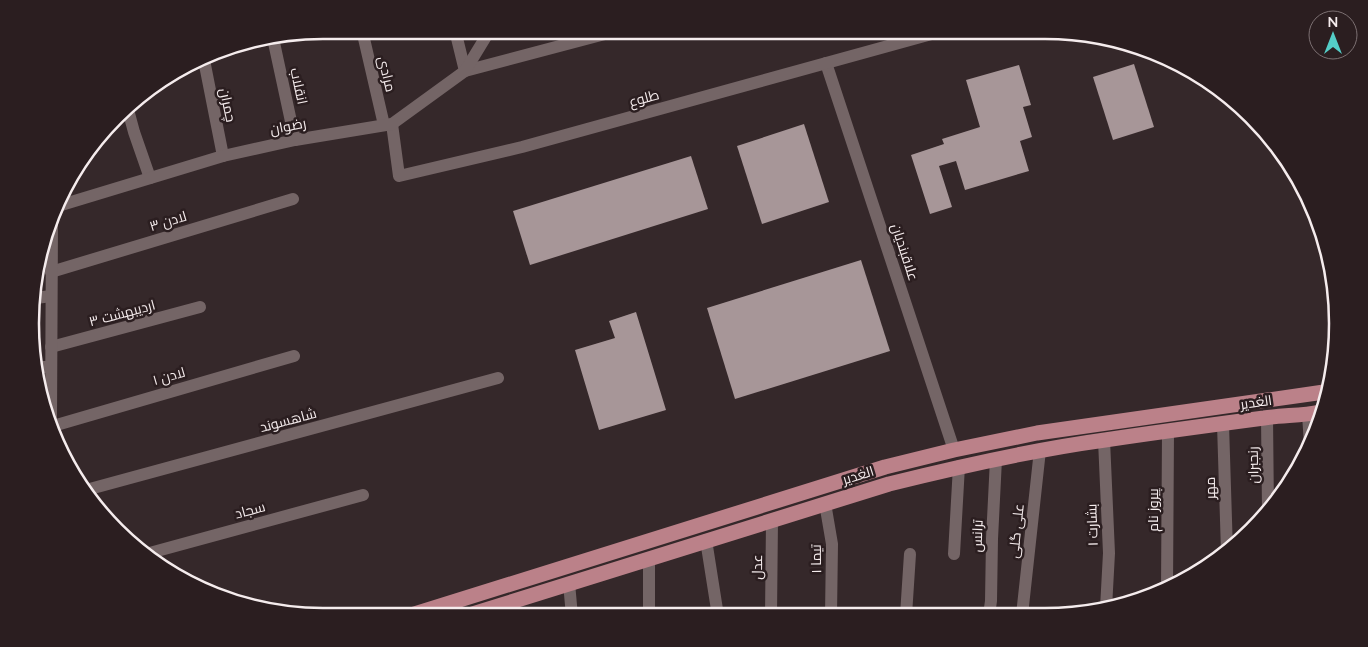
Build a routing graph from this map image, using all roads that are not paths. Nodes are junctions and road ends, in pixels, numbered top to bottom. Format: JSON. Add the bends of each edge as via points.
{"nodes":[{"id":1,"x":364,"y":39,"type":"edge"},
{"id":2,"x":457,"y":39,"type":"edge"},
{"id":3,"x":485,"y":39,"type":"edge"},
{"id":4,"x":586,"y":39,"type":"edge"},
{"id":5,"x":914,"y":39,"type":"edge"},
{"id":6,"x":274,"y":43,"type":"edge"},
{"id":7,"x":826,"y":64,"type":"junction"},
{"id":8,"x":205,"y":65,"type":"edge"},
{"id":9,"x":465,"y":71,"type":"junction"},
{"id":10,"x":129,"y":115,"type":"edge"},
{"id":11,"x":388,"y":125,"type":"junction"},
{"id":12,"x":294,"y":140,"type":"junction"},
{"id":13,"x":224,"y":156,"type":"junction"},
{"id":14,"x":150,"y":178,"type":"junction"},
{"id":15,"x":293,"y":199,"type":"dead end"},
{"id":16,"x":65,"y":204,"type":"edge"},
{"id":17,"x":50,"y":243,"type":"edge"},
{"id":18,"x":51,"y":272,"type":"junction"},
{"id":19,"x":51,"y":296,"type":"junction"},
{"id":20,"x":40,"y":297,"type":"edge"},
{"id":21,"x":200,"y":307,"type":"dead end"},
{"id":22,"x":51,"y":347,"type":"junction"},
{"id":23,"x":294,"y":356,"type":"dead end"},
{"id":24,"x":42,"y":367,"type":"edge"},
{"id":25,"x":51,"y":367,"type":"junction"},
{"id":26,"x":498,"y":378,"type":"dead end"},
{"id":27,"x":1321,"y":392,"type":"edge"},
{"id":28,"x":51,"y":406,"type":"edge"},
{"id":29,"x":1314,"y":413,"type":"edge"},
{"id":30,"x":1267,"y":417,"type":"junction"},
{"id":31,"x":55,"y":419,"type":"edge"},
{"id":32,"x":1223,"y":424,"type":"junction"},
{"id":33,"x":1168,"y":432,"type":"junction"},
{"id":34,"x":1104,"y":440,"type":"junction"},
{"id":35,"x":954,"y":450,"type":"junction"},
{"id":36,"x":1040,"y":450,"type":"junction"},
{"id":37,"x":996,"y":459,"type":"junction"},
{"id":38,"x":959,"y":466,"type":"junction"},
{"id":39,"x":92,"y":488,"type":"edge"},
{"id":40,"x":363,"y":495,"type":"dead end"},
{"id":41,"x":1268,"y":500,"type":"edge"},
{"id":42,"x":825,"y":503,"type":"junction"},
{"id":43,"x":772,"y":520,"type":"junction"},
{"id":44,"x":706,"y":540,"type":"junction"},
{"id":45,"x":1227,"y":542,"type":"edge"},
{"id":46,"x":154,"y":552,"type":"edge"},
{"id":47,"x":910,"y":554,"type":"dead end"},
{"id":48,"x":954,"y":554,"type":"dead end"},
{"id":49,"x":649,"y":558,"type":"junction"},
{"id":50,"x":1167,"y":580,"type":"edge"},
{"id":51,"x":569,"y":583,"type":"junction"},
{"id":52,"x":1106,"y":602,"type":"edge"},
{"id":53,"x":434,"y":608,"type":"edge"},
{"id":54,"x":489,"y":608,"type":"edge"},
{"id":55,"x":571,"y":608,"type":"edge"},
{"id":56,"x":649,"y":608,"type":"edge"},
{"id":57,"x":717,"y":608,"type":"edge"},
{"id":58,"x":771,"y":608,"type":"edge"},
{"id":59,"x":831,"y":608,"type":"edge"},
{"id":60,"x":906,"y":608,"type":"edge"},
{"id":61,"x":990,"y":608,"type":"edge"},
{"id":62,"x":1023,"y":608,"type":"edge"}],
"edges":[{"from":1,"to":11,"type":"street","name":"مرادی"},
{"from":2,"to":9,"type":"street"},
{"from":3,"to":9,"type":"street","name":"رضوان"},
{"from":4,"to":9,"type":"street"},
{"from":5,"to":7,"type":"street","name":"طلوع"},
{"from":6,"to":12,"type":"street","name":"انقلاب"},
{"from":7,"to":11,"type":"street","name":"طلوع","via":[[522,147],[400,176]]},
{"from":7,"to":35,"type":"street","name":"علاقبندیان"},
{"from":8,"to":13,"type":"street","name":"چمران"},
{"from":9,"to":11,"type":"street","name":"رضوان"},
{"from":10,"to":14,"type":"street"},
{"from":11,"to":12,"type":"street","name":"رضوان"},
{"from":12,"to":13,"type":"street","name":"رضوان"},
{"from":13,"to":14,"type":"street","name":"رضوان"},
{"from":14,"to":16,"type":"street","name":"رضوان"},
{"from":15,"to":18,"type":"street","name":"لادن ۳"},
{"from":17,"to":18,"type":"street"},
{"from":18,"to":19,"type":"street"},
{"from":19,"to":20,"type":"street"},
{"from":19,"to":22,"type":"street"},
{"from":21,"to":22,"type":"street","name":"اردیبهشت ۳"},
{"from":22,"to":25,"type":"street"},
{"from":23,"to":31,"type":"street","name":"لادن ۱"},
{"from":24,"to":25,"type":"street"},
{"from":25,"to":28,"type":"street"},
{"from":26,"to":39,"type":"street","name":"شاهسوند"},
{"from":27,"to":35,"type":"main road","name":"الغدیر","via":[[1037,433]]},
{"from":29,"to":30,"type":"main road","name":"الغدیر"},
{"from":30,"to":32,"type":"main road","name":"الغدیر"},
{"from":30,"to":41,"type":"street","name":"رنجبران"},
{"from":32,"to":33,"type":"main road","name":"الغدیر"},
{"from":32,"to":45,"type":"street","name":"مهر"},
{"from":33,"to":34,"type":"main road","name":"الغدیر"},
{"from":33,"to":50,"type":"street","name":"پیروز نام"},
{"from":34,"to":36,"type":"main road","name":"الغدیر"},
{"from":34,"to":52,"type":"street","name":"بشارت ۱","via":[[1109,553]]},
{"from":35,"to":38,"type":"main road"},
{"from":35,"to":53,"type":"main road","name":"الغدیر","via":[[875,470]]},
{"from":36,"to":37,"type":"main road","name":"الغدیر"},
{"from":36,"to":62,"type":"street","name":"علی گلی"},
{"from":37,"to":38,"type":"main road","name":"الغدیر"},
{"from":37,"to":61,"type":"street","name":"ترانس"},
{"from":38,"to":42,"type":"main road","name":"الغدیر"},
{"from":38,"to":48,"type":"street"},
{"from":40,"to":46,"type":"street","name":"سجاد"},
{"from":42,"to":43,"type":"main road","name":"الغدیر"},
{"from":42,"to":59,"type":"street","name":"تیما ۱","via":[[832,544]]},
{"from":43,"to":44,"type":"main road","name":"الغدیر"},
{"from":43,"to":58,"type":"street","name":"عدل"},
{"from":44,"to":49,"type":"main road","name":"الغدیر"},
{"from":44,"to":57,"type":"street"},
{"from":47,"to":60,"type":"street"},
{"from":49,"to":51,"type":"main road","name":"الغدیر"},
{"from":49,"to":56,"type":"street"},
{"from":51,"to":54,"type":"main road","name":"الغدیر"},
{"from":51,"to":55,"type":"street"}]}
